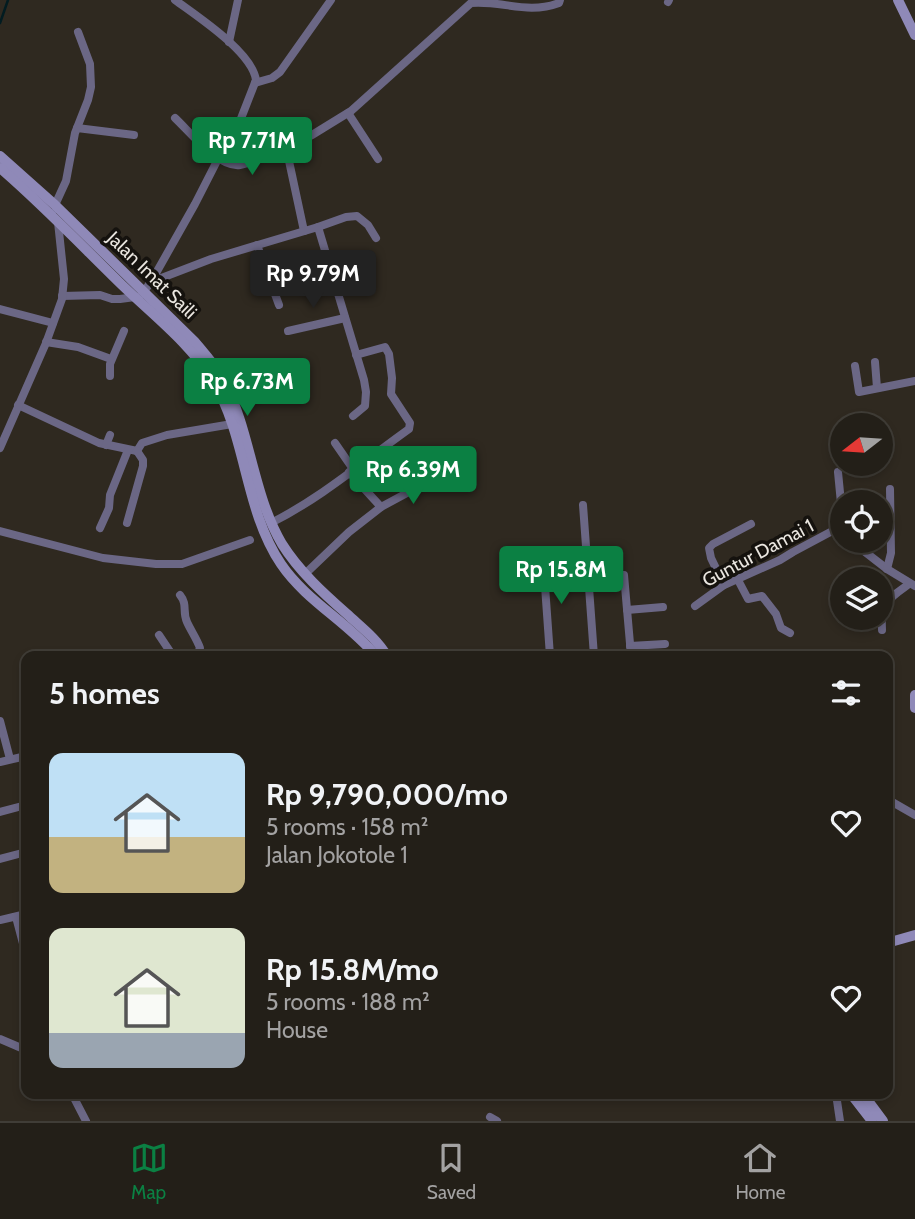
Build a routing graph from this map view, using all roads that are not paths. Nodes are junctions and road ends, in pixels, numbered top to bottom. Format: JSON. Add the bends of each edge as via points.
{"nodes":[{"id":1,"x":175,"y":0,"type":"edge"},
{"id":2,"x":238,"y":0,"type":"edge"},
{"id":3,"x":331,"y":0,"type":"edge"},
{"id":4,"x":560,"y":0,"type":"edge"},
{"id":5,"x":898,"y":0,"type":"edge"},
{"id":6,"x":511,"y":4,"type":"edge"},
{"id":7,"x":78,"y":32,"type":"dead end"},
{"id":8,"x":915,"y":35,"type":"edge"},
{"id":9,"x":229,"y":42,"type":"junction"},
{"id":10,"x":255,"y":83,"type":"junction"},
{"id":11,"x":348,"y":113,"type":"junction"},
{"id":12,"x":175,"y":118,"type":"dead end"},
{"id":13,"x":77,"y":128,"type":"junction"},
{"id":14,"x":134,"y":135,"type":"dead end"},
{"id":15,"x":286,"y":147,"type":"junction"},
{"id":16,"x":0,"y":156,"type":"edge"},
{"id":17,"x":218,"y":159,"type":"junction"},
{"id":18,"x":378,"y":159,"type":"dead end"},
{"id":19,"x":0,"y":168,"type":"edge"},
{"id":20,"x":55,"y":205,"type":"junction"},
{"id":21,"x":58,"y":222,"type":"junction"},
{"id":22,"x":318,"y":227,"type":"junction"},
{"id":23,"x":304,"y":231,"type":"junction"},
{"id":24,"x":376,"y":239,"type":"dead end"},
{"id":25,"x":257,"y":245,"type":"junction"},
{"id":26,"x":151,"y":282,"type":"junction"},
{"id":27,"x":62,"y":296,"type":"junction"},
{"id":28,"x":139,"y":296,"type":"junction"},
{"id":29,"x":279,"y":305,"type":"dead end"},
{"id":30,"x":0,"y":309,"type":"edge"},
{"id":31,"x":345,"y":318,"type":"junction"},
{"id":32,"x":53,"y":323,"type":"junction"},
{"id":33,"x":124,"y":331,"type":"dead end"},
{"id":34,"x":288,"y":331,"type":"dead end"},
{"id":35,"x":46,"y":342,"type":"junction"},
{"id":36,"x":357,"y":357,"type":"junction"},
{"id":37,"x":111,"y":359,"type":"junction"},
{"id":38,"x":875,"y":362,"type":"dead end"},
{"id":39,"x":855,"y":366,"type":"dead end"},
{"id":40,"x":110,"y":376,"type":"dead end"},
{"id":41,"x":915,"y":381,"type":"edge"},
{"id":42,"x":877,"y":388,"type":"junction"},
{"id":43,"x":18,"y":405,"type":"junction"},
{"id":44,"x":353,"y":416,"type":"dead end"},
{"id":45,"x":232,"y":424,"type":"junction"},
{"id":46,"x":110,"y":435,"type":"dead end"},
{"id":47,"x":335,"y":443,"type":"dead end"},
{"id":48,"x":106,"y":445,"type":"junction"},
{"id":49,"x":0,"y":448,"type":"edge"},
{"id":50,"x":132,"y":451,"type":"junction"},
{"id":51,"x":351,"y":471,"type":"junction"},
{"id":52,"x":431,"y":480,"type":"dead end"},
{"id":53,"x":890,"y":489,"type":"dead end"},
{"id":54,"x":583,"y":505,"type":"dead end"},
{"id":55,"x":382,"y":508,"type":"junction"},
{"id":56,"x":127,"y":523,"type":"dead end"},
{"id":57,"x":271,"y":523,"type":"junction"},
{"id":58,"x":751,"y":524,"type":"dead end"},
{"id":59,"x":100,"y":528,"type":"dead end"},
{"id":60,"x":0,"y":531,"type":"edge"},
{"id":61,"x":830,"y":535,"type":"edge"},
{"id":62,"x":250,"y":540,"type":"dead end"},
{"id":63,"x":866,"y":553,"type":"edge"},
{"id":64,"x":543,"y":558,"type":"dead end"},
{"id":65,"x":884,"y":567,"type":"edge"},
{"id":66,"x":888,"y":567,"type":"edge"},
{"id":67,"x":893,"y":573,"type":"edge"},
{"id":68,"x":305,"y":574,"type":"junction"},
{"id":69,"x":588,"y":578,"type":"junction"},
{"id":70,"x":545,"y":580,"type":"junction"},
{"id":71,"x":738,"y":580,"type":"junction"},
{"id":72,"x":724,"y":585,"type":"junction"},
{"id":73,"x":912,"y":585,"type":"edge"},
{"id":74,"x":180,"y":595,"type":"dead end"},
{"id":75,"x":695,"y":606,"type":"dead end"},
{"id":76,"x":663,"y":607,"type":"dead end"},
{"id":77,"x":627,"y":610,"type":"junction"},
{"id":78,"x":882,"y":631,"type":"dead end"},
{"id":79,"x":790,"y":633,"type":"dead end"},
{"id":80,"x":159,"y":635,"type":"dead end"},
{"id":81,"x":664,"y":644,"type":"dead end"},
{"id":82,"x":170,"y":651,"type":"edge"},
{"id":83,"x":199,"y":651,"type":"edge"},
{"id":84,"x":371,"y":651,"type":"edge"},
{"id":85,"x":383,"y":651,"type":"edge"},
{"id":86,"x":551,"y":651,"type":"edge"},
{"id":87,"x":594,"y":651,"type":"edge"},
{"id":88,"x":631,"y":651,"type":"edge"},
{"id":89,"x":915,"y":695,"type":"edge"},
{"id":90,"x":915,"y":708,"type":"edge"},
{"id":91,"x":0,"y":721,"type":"edge"},
{"id":92,"x":21,"y":757,"type":"edge"},
{"id":93,"x":10,"y":759,"type":"junction"},
{"id":94,"x":0,"y":762,"type":"edge"},
{"id":95,"x":893,"y":802,"type":"edge"},
{"id":96,"x":21,"y":806,"type":"edge"},
{"id":97,"x":0,"y":812,"type":"edge"},
{"id":98,"x":915,"y":815,"type":"edge"},
{"id":99,"x":21,"y":853,"type":"edge"},
{"id":100,"x":0,"y":859,"type":"edge"},
{"id":101,"x":21,"y":916,"type":"edge"},
{"id":102,"x":16,"y":917,"type":"junction"},
{"id":103,"x":0,"y":920,"type":"edge"},
{"id":104,"x":21,"y":936,"type":"edge"},
{"id":105,"x":910,"y":936,"type":"edge"},
{"id":106,"x":893,"y":941,"type":"edge"},
{"id":107,"x":0,"y":1039,"type":"edge"},
{"id":108,"x":21,"y":1049,"type":"edge"},
{"id":109,"x":75,"y":1099,"type":"edge"},
{"id":110,"x":837,"y":1099,"type":"edge"},
{"id":111,"x":855,"y":1099,"type":"edge"},
{"id":112,"x":867,"y":1099,"type":"edge"},
{"id":113,"x":86,"y":1121,"type":"edge"},
{"id":114,"x":840,"y":1121,"type":"edge"},
{"id":115,"x":872,"y":1121,"type":"edge"},
{"id":116,"x":883,"y":1121,"type":"edge"}],
"edges":[{"from":1,"to":9,"type":"street"},
{"from":2,"to":9,"type":"street"},
{"from":3,"to":10,"type":"street","via":[[280,72]]},
{"from":4,"to":6,"type":"street","via":[[528,8]]},
{"from":5,"to":8,"type":"main road"},
{"from":6,"to":11,"type":"street","via":[[468,4]]},
{"from":7,"to":13,"type":"street","via":[[92,76]]},
{"from":9,"to":10,"type":"street","via":[[249,62]]},
{"from":10,"to":17,"type":"street"},
{"from":11,"to":15,"type":"street"},
{"from":11,"to":18,"type":"street"},
{"from":12,"to":17,"type":"street"},
{"from":13,"to":14,"type":"street"},
{"from":13,"to":20,"type":"street","via":[[66,181]]},
{"from":15,"to":17,"type":"street","via":[[241,165]]},
{"from":15,"to":23,"type":"street"},
{"from":16,"to":20,"type":"main road","name":"Jalan Imat Saili"},
{"from":17,"to":26,"type":"street"},
{"from":19,"to":21,"type":"main road","name":"Jalan Imat Saili"},
{"from":20,"to":21,"type":"street"},
{"from":20,"to":28,"type":"main road","name":"Jalan Imat Saili"},
{"from":21,"to":27,"type":"street"},
{"from":21,"to":28,"type":"main road","name":"Jalan Imat Saili"},
{"from":22,"to":23,"type":"street"},
{"from":22,"to":24,"type":"street","via":[[357,216]]},
{"from":22,"to":31,"type":"street"},
{"from":23,"to":25,"type":"street"},
{"from":25,"to":26,"type":"street"},
{"from":25,"to":29,"type":"street"},
{"from":26,"to":28,"type":"street"},
{"from":27,"to":28,"type":"street"},
{"from":27,"to":32,"type":"street"},
{"from":28,"to":45,"type":"main road","name":"Jalan Imat Saili","via":[[214,381]]},
{"from":28,"to":57,"type":"main road","name":"Jalan Imat Saili","via":[[194,341],[222,377],[240,419]]},
{"from":30,"to":32,"type":"street"},
{"from":31,"to":34,"type":"street"},
{"from":31,"to":36,"type":"street"},
{"from":32,"to":35,"type":"street"},
{"from":33,"to":37,"type":"street"},
{"from":35,"to":37,"type":"street"},
{"from":35,"to":43,"type":"street"},
{"from":36,"to":44,"type":"street","via":[[366,401]]},
{"from":36,"to":51,"type":"street","via":[[385,347],[391,394],[411,426]]},
{"from":37,"to":40,"type":"street"},
{"from":38,"to":42,"type":"street"},
{"from":39,"to":42,"type":"street","via":[[858,392]]},
{"from":41,"to":42,"type":"street"},
{"from":43,"to":48,"type":"street"},
{"from":43,"to":49,"type":"street"},
{"from":45,"to":50,"type":"street","via":[[167,435]]},
{"from":45,"to":84,"type":"main road","name":"Jalan Imat Saili","via":[[261,523],[282,566]]},
{"from":46,"to":48,"type":"street"},
{"from":47,"to":51,"type":"street"},
{"from":48,"to":50,"type":"street"},
{"from":50,"to":56,"type":"street","via":[[144,460]]},
{"from":50,"to":59,"type":"street"},
{"from":51,"to":55,"type":"street"},
{"from":51,"to":57,"type":"street"},
{"from":52,"to":55,"type":"street"},
{"from":53,"to":66,"type":"street"},
{"from":54,"to":69,"type":"street"},
{"from":55,"to":68,"type":"street"},
{"from":57,"to":68,"type":"main road","name":"Jalan Imat Saili"},
{"from":58,"to":72,"type":"street","via":[[709,548]]},
{"from":60,"to":62,"type":"street","via":[[103,558],[156,564],[182,564]]},
{"from":61,"to":71,"type":"street","name":"Guntur Damai 1"},
{"from":63,"to":65,"type":"street"},
{"from":64,"to":70,"type":"street"},
{"from":67,"to":73,"type":"street"},
{"from":68,"to":85,"type":"main road","name":"Jalan Imat Saili"},
{"from":69,"to":70,"type":"street"},
{"from":69,"to":77,"type":"street","via":[[624,575]]},
{"from":69,"to":87,"type":"street"},
{"from":70,"to":86,"type":"street"},
{"from":71,"to":72,"type":"street","name":"Guntur Damai 1"},
{"from":71,"to":79,"type":"street","via":[[746,597],[761,596],[781,628]]},
{"from":72,"to":75,"type":"street","name":"Guntur Damai 1"},
{"from":73,"to":78,"type":"street","via":[[885,603]]},
{"from":74,"to":83,"type":"street"},
{"from":76,"to":77,"type":"street"},
{"from":77,"to":88,"type":"street"},
{"from":80,"to":82,"type":"street"},
{"from":81,"to":88,"type":"street"},
{"from":89,"to":90,"type":"main road"},
{"from":91,"to":93,"type":"street"},
{"from":92,"to":93,"type":"street"},
{"from":93,"to":94,"type":"street"},
{"from":95,"to":98,"type":"street"},
{"from":96,"to":97,"type":"street"},
{"from":99,"to":100,"type":"street"},
{"from":101,"to":102,"type":"street"},
{"from":102,"to":103,"type":"street"},
{"from":102,"to":104,"type":"street"},
{"from":105,"to":106,"type":"main road"},
{"from":107,"to":108,"type":"street"},
{"from":109,"to":113,"type":"street"},
{"from":110,"to":114,"type":"street"},
{"from":111,"to":115,"type":"main road"},
{"from":112,"to":116,"type":"main road"}]}
